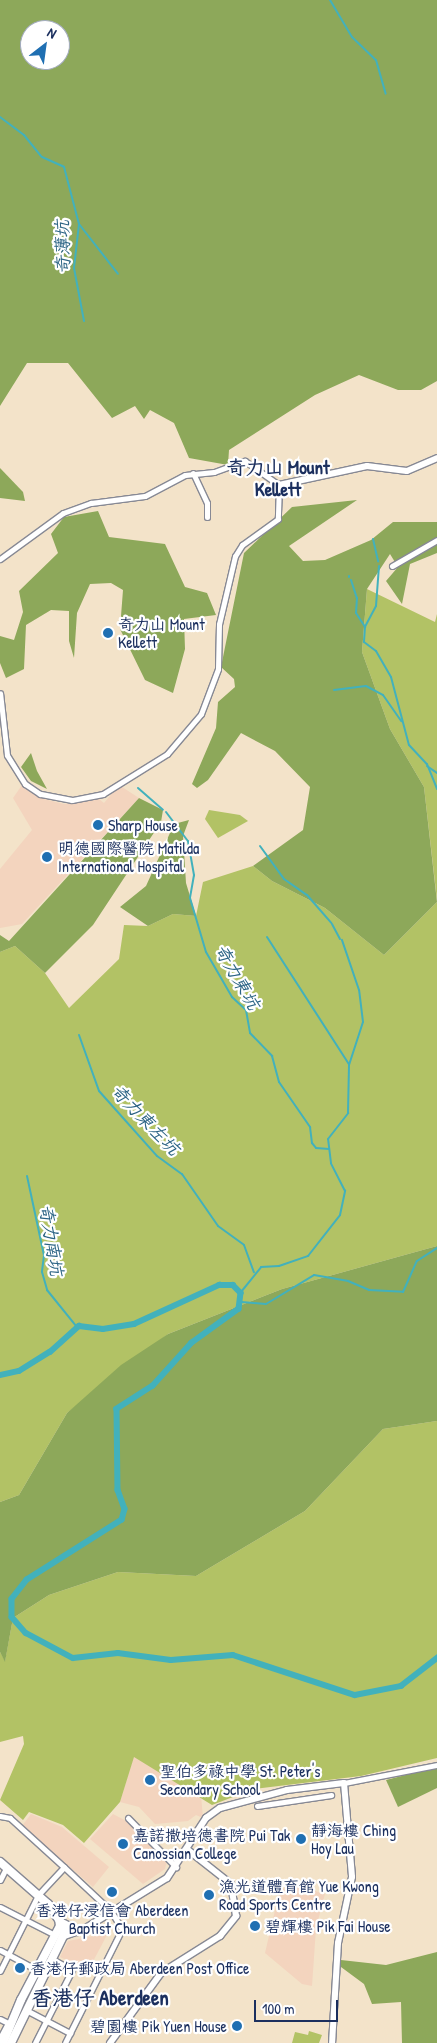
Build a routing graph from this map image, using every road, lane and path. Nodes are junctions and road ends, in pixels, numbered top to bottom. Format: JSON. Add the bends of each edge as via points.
{"nodes":[{"id":1,"x":437,"y":458,"type":"edge"},
{"id":2,"x":194,"y":473,"type":"junction"},
{"id":3,"x":279,"y":485,"type":"junction"},
{"id":4,"x":207,"y":517,"type":"dead end"},
{"id":5,"x":437,"y":540,"type":"edge"},
{"id":6,"x":0,"y":559,"type":"edge"},
{"id":7,"x":392,"y":566,"type":"dead end"},
{"id":8,"x":0,"y":693,"type":"edge"},
{"id":9,"x":437,"y":1764,"type":"edge"},
{"id":10,"x":344,"y":1784,"type":"junction"},
{"id":11,"x":331,"y":1795,"type":"dead end"},
{"id":12,"x":257,"y":1806,"type":"dead end"},
{"id":13,"x":0,"y":1816,"type":"edge"},
{"id":14,"x":128,"y":1818,"type":"dead end"},
{"id":15,"x":188,"y":1850,"type":"junction"},
{"id":16,"x":3,"y":1865,"type":"edge"},
{"id":17,"x":64,"y":1867,"type":"junction"},
{"id":18,"x":176,"y":1867,"type":"junction"},
{"id":19,"x":0,"y":1880,"type":"edge"},
{"id":20,"x":38,"y":1895,"type":"junction"},
{"id":21,"x":0,"y":1906,"type":"edge"},
{"id":22,"x":111,"y":1911,"type":"junction"},
{"id":23,"x":58,"y":1916,"type":"junction"},
{"id":24,"x":26,"y":1920,"type":"junction"},
{"id":25,"x":64,"y":1924,"type":"junction"},
{"id":26,"x":77,"y":1931,"type":"junction"},
{"id":27,"x":59,"y":1936,"type":"junction"},
{"id":28,"x":0,"y":1950,"type":"edge"},
{"id":29,"x":8,"y":1955,"type":"junction"},
{"id":30,"x":52,"y":1959,"type":"junction"},
{"id":31,"x":37,"y":1970,"type":"junction"},
{"id":32,"x":0,"y":1971,"type":"edge"},
{"id":33,"x":22,"y":2000,"type":"junction"},
{"id":34,"x":24,"y":2013,"type":"junction"},
{"id":35,"x":0,"y":2020,"type":"edge"},
{"id":36,"x":46,"y":2021,"type":"junction"},
{"id":37,"x":8,"y":2023,"type":"junction"},
{"id":38,"x":70,"y":2033,"type":"junction"},
{"id":39,"x":0,"y":2038,"type":"edge"},
{"id":40,"x":4,"y":2043,"type":"edge"},
{"id":41,"x":11,"y":2043,"type":"edge"},
{"id":42,"x":35,"y":2043,"type":"edge"},
{"id":43,"x":65,"y":2043,"type":"edge"},
{"id":44,"x":110,"y":2043,"type":"edge"},
{"id":45,"x":332,"y":2043,"type":"edge"}],
"edges":[{"from":1,"to":3,"type":"street","via":[[407,471],[366,466]]},
{"from":2,"to":3,"type":"street","via":[[245,461]]},
{"from":2,"to":4,"type":"street","via":[[207,503]]},
{"from":2,"to":6,"type":"street","via":[[145,496],[91,503],[63,512]]},
{"from":3,"to":8,"type":"street","via":[[278,518],[242,545],[235,556],[219,624],[218,669],[201,714],[168,754],[104,794],[72,800],[45,796],[27,786],[7,755]]},
{"from":5,"to":7,"type":"street"},
{"from":9,"to":10,"type":"street"},
{"from":10,"to":15,"type":"street","via":[[287,1790],[220,1808],[206,1818]]},
{"from":10,"to":45,"type":"street","via":[[352,1877],[338,1943]]},
{"from":11,"to":12,"type":"street"},
{"from":13,"to":17,"type":"street","via":[[10,1818]]},
{"from":14,"to":18,"type":"street"},
{"from":15,"to":18,"type":"street"},
{"from":15,"to":44,"type":"street","via":[[231,1884],[236,1916],[220,1936],[161,1973]]},
{"from":16,"to":19,"type":"street"},
{"from":16,"to":20,"type":"main road"},
{"from":17,"to":20,"type":"street"},
{"from":17,"to":22,"type":"street"},
{"from":18,"to":22,"type":"street","via":[[167,1878]]},
{"from":20,"to":23,"type":"main road"},
{"from":20,"to":24,"type":"street"},
{"from":21,"to":24,"type":"street"},
{"from":22,"to":26,"type":"street"},
{"from":22,"to":38,"type":"street","via":[[123,1933]]},
{"from":23,"to":25,"type":"main road"},
{"from":23,"to":27,"type":"main road"},
{"from":24,"to":27,"type":"street"},
{"from":24,"to":29,"type":"street"},
{"from":25,"to":26,"type":"main road"},
{"from":25,"to":27,"type":"main road"},
{"from":26,"to":27,"type":"street"},
{"from":27,"to":30,"type":"main road"},
{"from":27,"to":31,"type":"main road"},
{"from":28,"to":29,"type":"street"},
{"from":29,"to":31,"type":"street"},
{"from":29,"to":32,"type":"street"},
{"from":30,"to":34,"type":"main road"},
{"from":30,"to":36,"type":"street","via":[[72,1970]]},
{"from":31,"to":33,"type":"main road"},
{"from":33,"to":37,"type":"street"},
{"from":33,"to":40,"type":"main road"},
{"from":34,"to":36,"type":"street"},
{"from":34,"to":40,"type":"main road"},
{"from":34,"to":41,"type":"main road"},
{"from":35,"to":37,"type":"street"},
{"from":36,"to":38,"type":"street"},
{"from":36,"to":42,"type":"street"},
{"from":37,"to":39,"type":"street"},
{"from":38,"to":43,"type":"street"}]}
